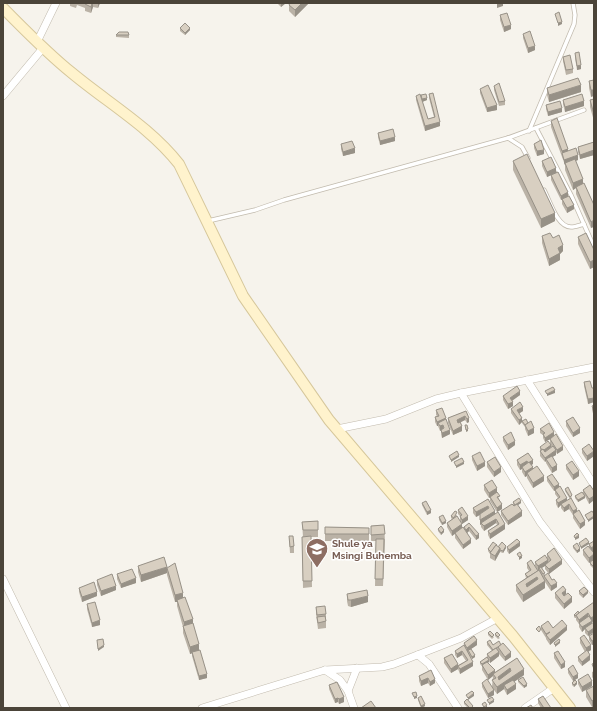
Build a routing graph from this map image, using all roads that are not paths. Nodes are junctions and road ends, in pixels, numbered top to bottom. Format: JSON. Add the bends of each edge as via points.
{"nodes":[{"id":1,"x":56,"y":3,"type":"edge"},
{"id":2,"x":573,"y":3,"type":"edge"},
{"id":3,"x":3,"y":8,"type":"edge"},
{"id":4,"x":40,"y":45,"type":"junction"},
{"id":5,"x":3,"y":96,"type":"edge"},
{"id":6,"x":584,"y":110,"type":"dead end"},
{"id":7,"x":536,"y":128,"type":"junction"},
{"id":8,"x":528,"y":131,"type":"junction"},
{"id":9,"x":508,"y":138,"type":"junction"},
{"id":10,"x":531,"y":163,"type":"edge"},
{"id":11,"x":542,"y":187,"type":"edge"},
{"id":12,"x":207,"y":222,"type":"junction"},
{"id":13,"x":584,"y":224,"type":"junction"},
{"id":14,"x":594,"y":247,"type":"edge"},
{"id":15,"x":594,"y":367,"type":"edge"},
{"id":16,"x":527,"y":380,"type":"junction"},
{"id":17,"x":461,"y":393,"type":"junction"},
{"id":18,"x":337,"y":429,"type":"junction"},
{"id":19,"x":594,"y":485,"type":"edge"},
{"id":20,"x":3,"y":579,"type":"edge"},
{"id":21,"x":594,"y":592,"type":"edge"},
{"id":22,"x":498,"y":618,"type":"junction"},
{"id":23,"x":418,"y":655,"type":"junction"},
{"id":24,"x":357,"y":668,"type":"junction"},
{"id":25,"x":325,"y":670,"type":"junction"},
{"id":26,"x":554,"y":688,"type":"junction"},
{"id":27,"x":348,"y":691,"type":"junction"},
{"id":28,"x":66,"y":708,"type":"edge"},
{"id":29,"x":202,"y":708,"type":"edge"},
{"id":30,"x":354,"y":708,"type":"edge"},
{"id":31,"x":458,"y":708,"type":"edge"},
{"id":32,"x":525,"y":708,"type":"edge"},
{"id":33,"x":570,"y":708,"type":"edge"}],
"edges":[{"from":1,"to":4,"type":"street"},
{"from":2,"to":8,"type":"lane","via":[[574,24]]},
{"from":3,"to":4,"type":"main road"},
{"from":4,"to":5,"type":"street"},
{"from":4,"to":12,"type":"main road","via":[[168,150],[179,164]]},
{"from":6,"to":7,"type":"lane"},
{"from":7,"to":8,"type":"lane"},
{"from":7,"to":13,"type":"lane"},
{"from":8,"to":9,"type":"lane"},
{"from":9,"to":10,"type":"lane","via":[[522,148]]},
{"from":9,"to":12,"type":"lane"},
{"from":11,"to":13,"type":"lane","via":[[559,221],[571,227]]},
{"from":12,"to":18,"type":"main road","via":[[243,296]]},
{"from":13,"to":14,"type":"lane"},
{"from":15,"to":16,"type":"street"},
{"from":16,"to":17,"type":"street"},
{"from":16,"to":19,"type":"street"},
{"from":17,"to":18,"type":"street","via":[[436,399],[386,419]]},
{"from":17,"to":21,"type":"street","via":[[540,522]]},
{"from":18,"to":22,"type":"main road"},
{"from":20,"to":28,"type":"street"},
{"from":22,"to":23,"type":"street","via":[[461,638]]},
{"from":22,"to":26,"type":"main road"},
{"from":23,"to":24,"type":"street","via":[[382,667]]},
{"from":23,"to":31,"type":"street","via":[[429,664]]},
{"from":24,"to":25,"type":"street"},
{"from":24,"to":27,"type":"street"},
{"from":25,"to":27,"type":"street","via":[[340,680]]},
{"from":25,"to":29,"type":"street"},
{"from":26,"to":32,"type":"street"},
{"from":26,"to":33,"type":"main road"},
{"from":27,"to":30,"type":"street"}]}
